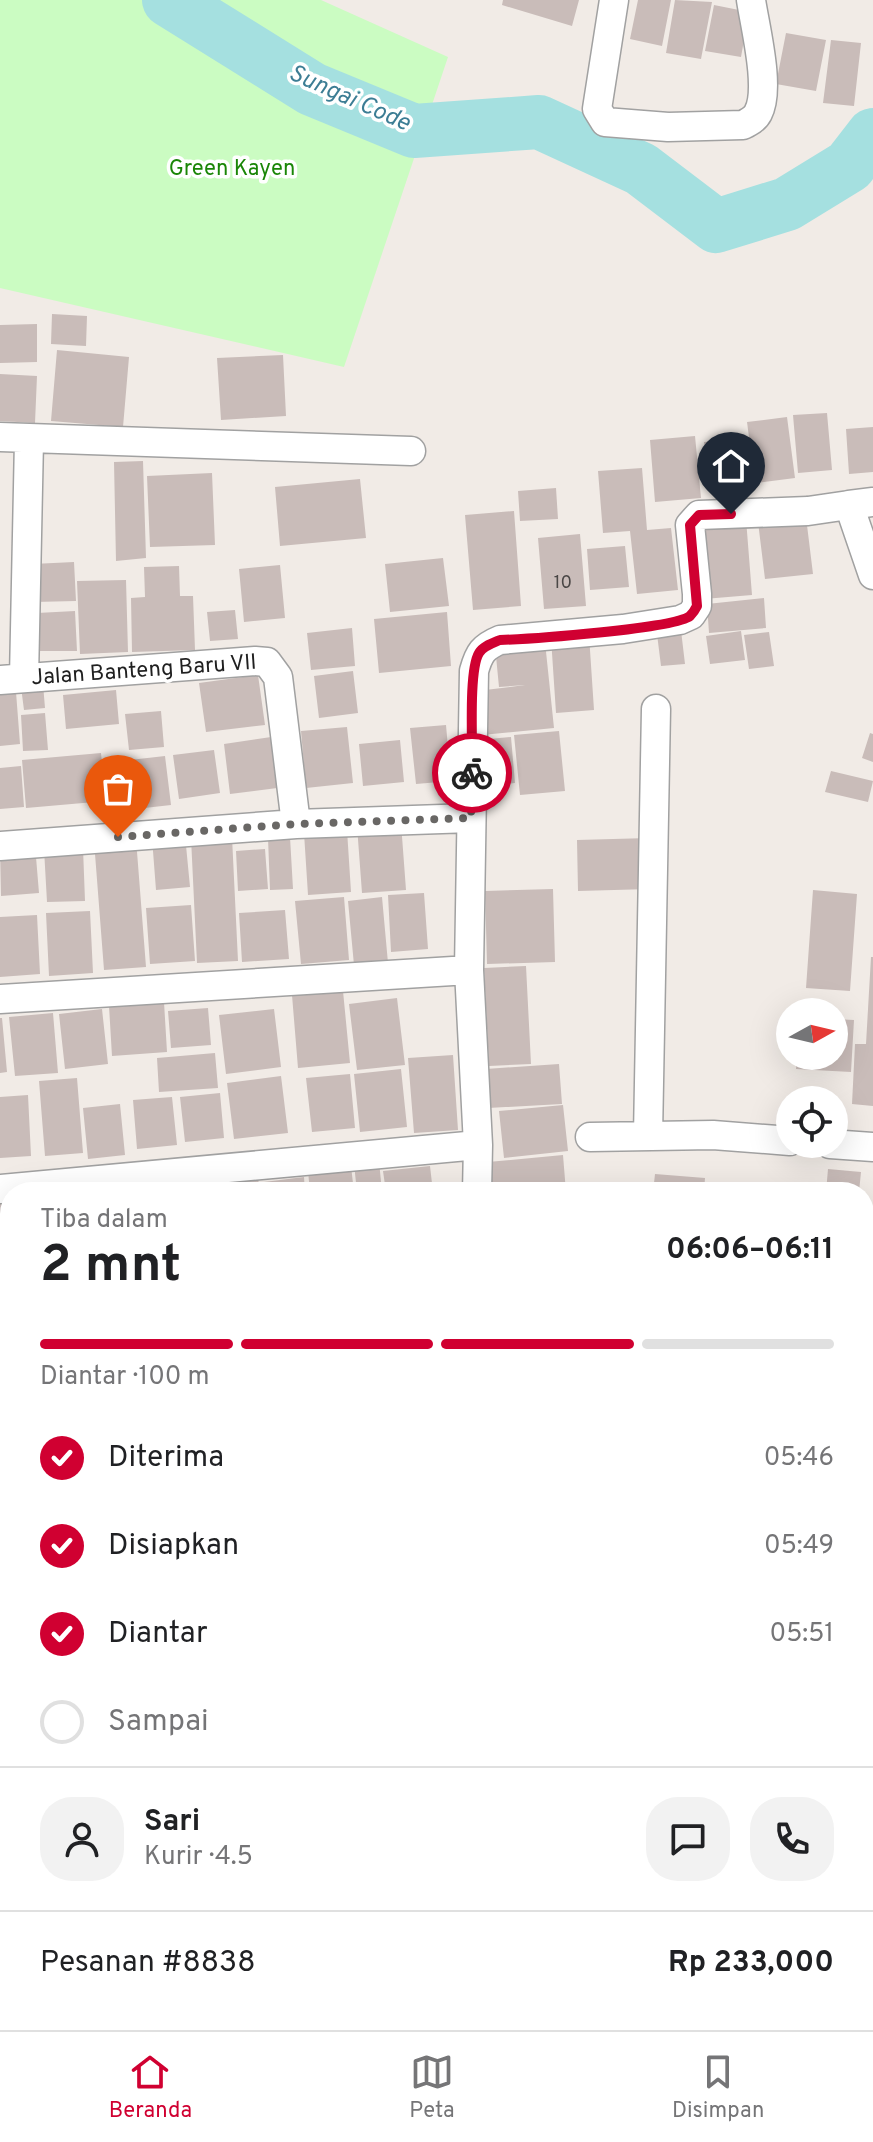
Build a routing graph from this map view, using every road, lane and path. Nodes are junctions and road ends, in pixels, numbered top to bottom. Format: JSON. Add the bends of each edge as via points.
{"nodes":[{"id":1,"x":614,"y":0,"type":"edge"},
{"id":2,"x":751,"y":0,"type":"edge"},
{"id":3,"x":0,"y":437,"type":"edge"},
{"id":4,"x":29,"y":440,"type":"junction"},
{"id":5,"x":411,"y":451,"type":"dead end"},
{"id":6,"x":861,"y":504,"type":"edge"},
{"id":7,"x":873,"y":575,"type":"edge"},
{"id":8,"x":12,"y":679,"type":"edge"},
{"id":9,"x":656,"y":709,"type":"dead end"},
{"id":10,"x":471,"y":818,"type":"junction"},
{"id":11,"x":296,"y":824,"type":"junction"},
{"id":12,"x":0,"y":846,"type":"edge"},
{"id":13,"x":469,"y":970,"type":"junction"},
{"id":14,"x":0,"y":999,"type":"edge"},
{"id":15,"x":648,"y":1136,"type":"junction"},
{"id":16,"x":590,"y":1137,"type":"dead end"},
{"id":17,"x":776,"y":1140,"type":"edge"},
{"id":18,"x":478,"y":1145,"type":"junction"},
{"id":19,"x":848,"y":1145,"type":"edge"},
{"id":20,"x":873,"y":1147,"type":"edge"},
{"id":21,"x":76,"y":1182,"type":"edge"},
{"id":22,"x":477,"y":1182,"type":"edge"}],
"edges":[{"from":1,"to":2,"type":"street","via":[[600,117],[605,122],[668,127],[743,125],[759,113],[762,78]]},
{"from":3,"to":4,"type":"street"},
{"from":4,"to":5,"type":"street"},
{"from":4,"to":8,"type":"street"},
{"from":6,"to":7,"type":"street"},
{"from":6,"to":10,"type":"street","via":[[699,515],[690,525],[697,606],[691,615],[487,645],[474,671]]},
{"from":8,"to":11,"type":"street","name":"Jalan Banteng Baru VII","via":[[267,662],[278,677]]},
{"from":9,"to":15,"type":"street"},
{"from":10,"to":11,"type":"street"},
{"from":10,"to":13,"type":"street"},
{"from":11,"to":12,"type":"street"},
{"from":13,"to":14,"type":"street"},
{"from":13,"to":18,"type":"street"},
{"from":15,"to":16,"type":"street"},
{"from":15,"to":17,"type":"street"},
{"from":18,"to":21,"type":"street"},
{"from":18,"to":22,"type":"street"},
{"from":19,"to":20,"type":"street"}]}
